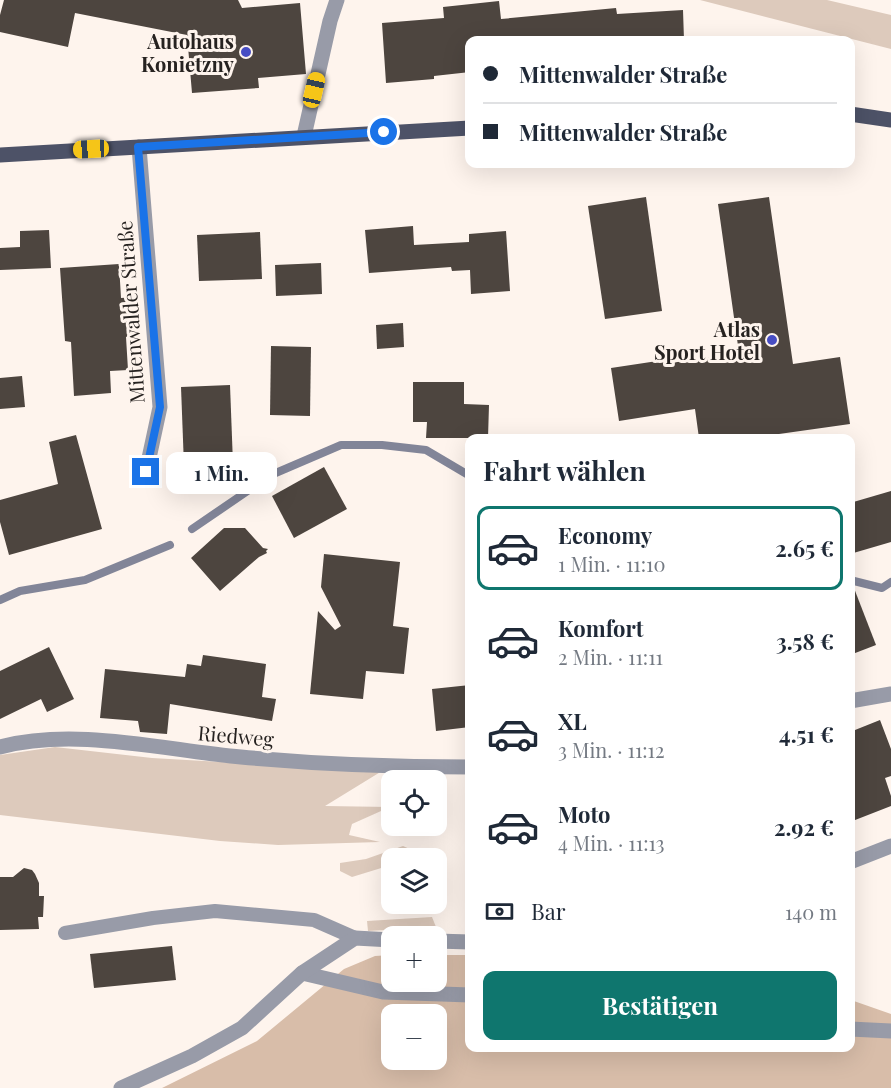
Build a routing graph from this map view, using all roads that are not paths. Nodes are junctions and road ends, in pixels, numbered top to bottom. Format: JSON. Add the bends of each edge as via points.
{"nodes":[{"id":1,"x":337,"y":0,"type":"edge"},
{"id":2,"x":855,"y":115,"type":"edge"},
{"id":3,"x":891,"y":120,"type":"edge"},
{"id":4,"x":465,"y":128,"type":"edge"},
{"id":5,"x":304,"y":136,"type":"junction"},
{"id":6,"x":138,"y":147,"type":"junction"},
{"id":7,"x":0,"y":155,"type":"edge"},
{"id":8,"x":146,"y":472,"type":"dead end"},
{"id":9,"x":891,"y":694,"type":"edge"},
{"id":10,"x":855,"y":700,"type":"edge"},
{"id":11,"x":0,"y":747,"type":"edge"},
{"id":12,"x":465,"y":767,"type":"edge"},
{"id":13,"x":891,"y":846,"type":"edge"},
{"id":14,"x":855,"y":860,"type":"edge"},
{"id":15,"x":65,"y":933,"type":"dead end"},
{"id":16,"x":356,"y":938,"type":"junction"},
{"id":17,"x":381,"y":939,"type":"edge"},
{"id":18,"x":447,"y":941,"type":"edge"},
{"id":19,"x":465,"y":942,"type":"edge"},
{"id":20,"x":302,"y":973,"type":"junction"},
{"id":21,"x":465,"y":995,"type":"edge"},
{"id":22,"x":855,"y":1029,"type":"edge"},
{"id":23,"x":891,"y":1031,"type":"edge"},
{"id":24,"x":121,"y":1088,"type":"edge"}],
"edges":[{"from":1,"to":5,"type":"street"},
{"from":2,"to":3,"type":"main road"},
{"from":4,"to":5,"type":"main road"},
{"from":5,"to":6,"type":"main road"},
{"from":6,"to":7,"type":"main road"},
{"from":6,"to":8,"type":"street","name":"Mittenwalder Straße","via":[[160,407]]},
{"from":9,"to":10,"type":"street"},
{"from":11,"to":12,"type":"street","name":"Riedweg","via":[[48,738],[101,740],[349,765]]},
{"from":13,"to":14,"type":"street"},
{"from":15,"to":16,"type":"lane","via":[[214,911],[314,920]]},
{"from":16,"to":17,"type":"street"},
{"from":16,"to":20,"type":"street"},
{"from":18,"to":19,"type":"street"},
{"from":20,"to":21,"type":"street","via":[[383,992]]},
{"from":20,"to":24,"type":"street","via":[[242,1028]]},
{"from":22,"to":23,"type":"street"}]}
